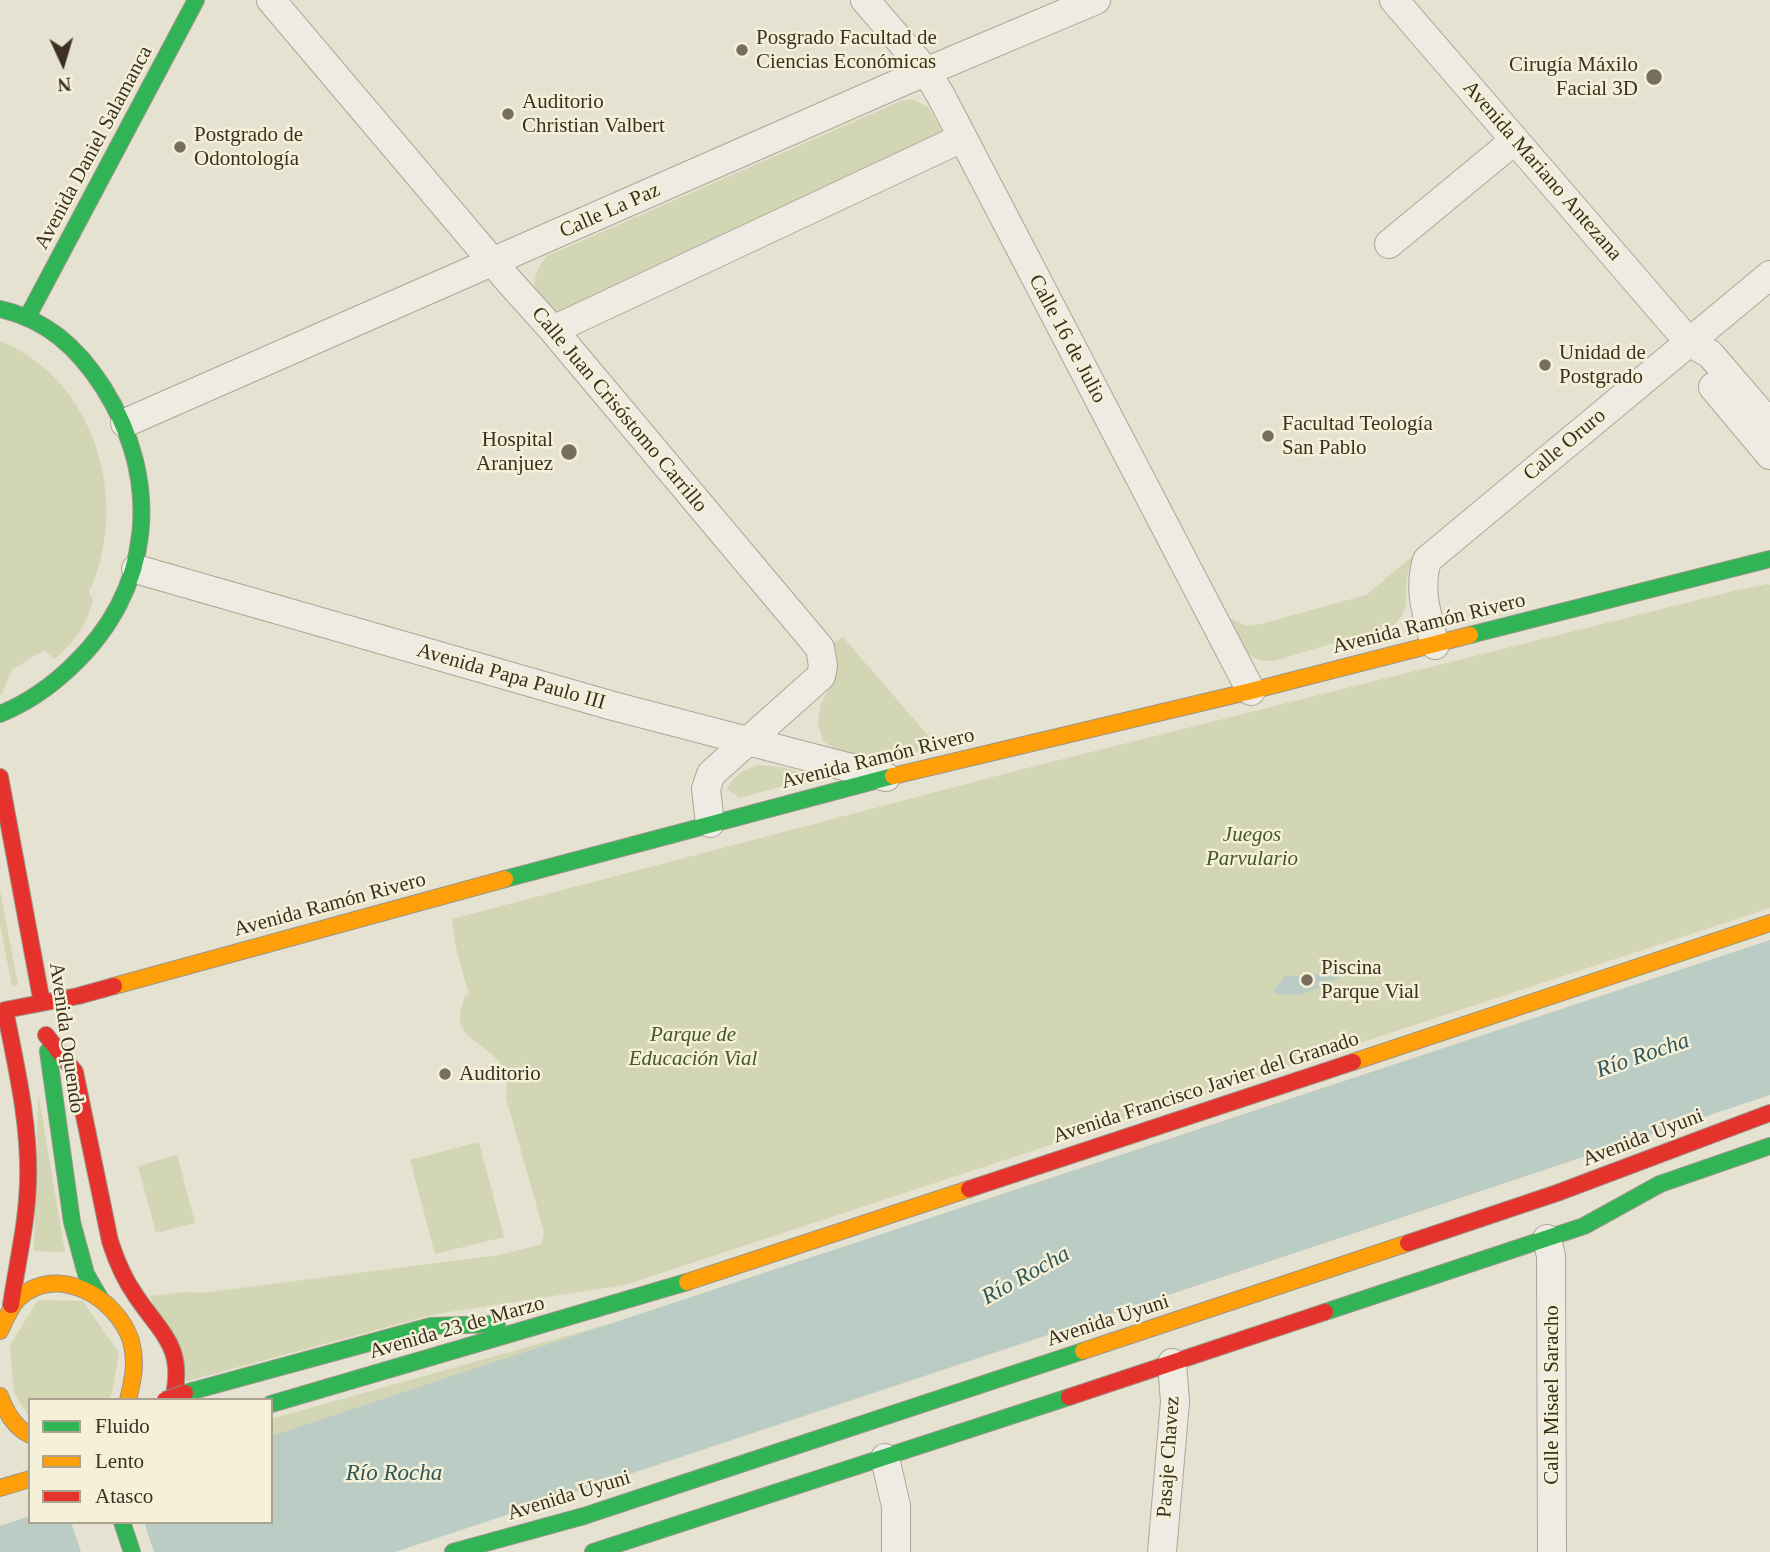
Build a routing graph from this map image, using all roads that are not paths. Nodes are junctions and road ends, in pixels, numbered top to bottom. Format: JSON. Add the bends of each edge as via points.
{"nodes":[{"id":1,"x":196,"y":0,"type":"edge"},
{"id":2,"x":271,"y":0,"type":"edge"},
{"id":3,"x":865,"y":0,"type":"edge"},
{"id":4,"x":1096,"y":0,"type":"edge"},
{"id":5,"x":1394,"y":0,"type":"edge"},
{"id":6,"x":926,"y":71,"type":"junction"},
{"id":7,"x":962,"y":138,"type":"junction"},
{"id":8,"x":1515,"y":140,"type":"junction"},
{"id":9,"x":1390,"y":244,"type":"dead end"},
{"id":10,"x":494,"y":263,"type":"junction"},
{"id":11,"x":1770,"y":275,"type":"edge"},
{"id":12,"x":0,"y":309,"type":"edge"},
{"id":13,"x":28,"y":316,"type":"junction"},
{"id":14,"x":553,"y":330,"type":"junction"},
{"id":15,"x":1689,"y":342,"type":"junction"},
{"id":16,"x":125,"y":424,"type":"junction"},
{"id":17,"x":1770,"y":424,"type":"edge"},
{"id":18,"x":1770,"y":455,"type":"edge"},
{"id":19,"x":1770,"y":559,"type":"edge"},
{"id":20,"x":136,"y":569,"type":"junction"},
{"id":21,"x":1435,"y":645,"type":"junction"},
{"id":22,"x":1251,"y":691,"type":"junction"},
{"id":23,"x":2,"y":718,"type":"edge"},
{"id":24,"x":748,"y":740,"type":"junction"},
{"id":25,"x":0,"y":777,"type":"edge"},
{"id":26,"x":889,"y":777,"type":"junction"},
{"id":27,"x":710,"y":823,"type":"junction"},
{"id":28,"x":1770,"y":923,"type":"edge"},
{"id":29,"x":1,"y":993,"type":"edge"},
{"id":30,"x":42,"y":1003,"type":"junction"},
{"id":31,"x":3,"y":1010,"type":"edge"},
{"id":32,"x":46,"y":1035,"type":"junction"},
{"id":33,"x":1770,"y":1113,"type":"edge"},
{"id":34,"x":1770,"y":1146,"type":"edge"},
{"id":35,"x":1643,"y":1210,"type":"dead end"},
{"id":36,"x":1584,"y":1227,"type":"junction"},
{"id":37,"x":1547,"y":1239,"type":"junction"},
{"id":38,"x":655,"y":1292,"type":"joint"},
{"id":39,"x":101,"y":1300,"type":"junction"},
{"id":40,"x":11,"y":1305,"type":"junction"},
{"id":41,"x":544,"y":1324,"type":"junction"},
{"id":42,"x":0,"y":1331,"type":"edge"},
{"id":43,"x":1172,"y":1363,"type":"junction"},
{"id":44,"x":0,"y":1396,"type":"edge"},
{"id":45,"x":179,"y":1396,"type":"edge"},
{"id":46,"x":128,"y":1398,"type":"edge"},
{"id":47,"x":273,"y":1403,"type":"edge"},
{"id":48,"x":27,"y":1434,"type":"edge"},
{"id":49,"x":885,"y":1458,"type":"junction"},
{"id":50,"x":28,"y":1480,"type":"edge"},
{"id":51,"x":0,"y":1488,"type":"edge"},
{"id":52,"x":584,"y":1516,"type":"junction"},
{"id":53,"x":123,"y":1524,"type":"edge"},
{"id":54,"x":132,"y":1552,"type":"edge"},
{"id":55,"x":453,"y":1552,"type":"edge"},
{"id":56,"x":495,"y":1552,"type":"edge"},
{"id":57,"x":593,"y":1552,"type":"edge"},
{"id":58,"x":895,"y":1552,"type":"edge"},
{"id":59,"x":1162,"y":1552,"type":"edge"},
{"id":60,"x":1552,"y":1552,"type":"edge"}],
"edges":[{"from":1,"to":13,"type":"main road","name":"Avenida Daniel Salamanca"},
{"from":2,"to":10,"type":"street","name":"Calle Juan Crisóstomo Carrillo"},
{"from":3,"to":6,"type":"street","name":"Calle 16 de Julio"},
{"from":4,"to":6,"type":"street","name":"Calle La Paz"},
{"from":5,"to":8,"type":"street","name":"Avenida Mariano Antezana"},
{"from":6,"to":7,"type":"street","name":"Calle 16 de Julio"},
{"from":6,"to":10,"type":"street","name":"Calle La Paz"},
{"from":7,"to":14,"type":"street"},
{"from":7,"to":22,"type":"street","name":"Calle 16 de Julio"},
{"from":8,"to":9,"type":"street"},
{"from":8,"to":15,"type":"street","name":"Avenida Mariano Antezana"},
{"from":10,"to":14,"type":"street","name":"Calle Juan Crisóstomo Carrillo"},
{"from":10,"to":16,"type":"street","name":"Calle La Paz"},
{"from":11,"to":15,"type":"street","name":"Calle Oruro"},
{"from":12,"to":13,"type":"main road"},
{"from":13,"to":16,"type":"main road","via":[[85,362],[108,391]]},
{"from":14,"to":24,"type":"street","name":"Calle Juan Crisóstomo Carrillo","via":[[820,648],[821,677]]},
{"from":15,"to":17,"type":"street","name":"Avenida Mariano Antezana","via":[[1710,354]]},
{"from":15,"to":18,"type":"street","name":"Avenida Mariano Antezana","via":[[1695,366]]},
{"from":15,"to":21,"type":"street","name":"Calle Oruro","via":[[1427,560],[1422,593]]},
{"from":16,"to":20,"type":"main road","via":[[141,485]]},
{"from":19,"to":21,"type":"main road","name":"Avenida Ramón Rivero"},
{"from":20,"to":23,"type":"main road","via":[[106,628],[72,668]]},
{"from":20,"to":24,"type":"street","name":"Avenida Papa Paulo III","via":[[613,706]]},
{"from":21,"to":22,"type":"main road","name":"Avenida Ramón Rivero"},
{"from":22,"to":26,"type":"main road","name":"Avenida Ramón Rivero"},
{"from":24,"to":26,"type":"street","name":"Avenida Papa Paulo III"},
{"from":24,"to":27,"type":"street","name":"Calle Juan Crisóstomo Carrillo","via":[[712,774],[706,789]]},
{"from":25,"to":30,"type":"main road","name":"Avenida Oquendo"},
{"from":26,"to":27,"type":"main road","name":"Avenida Ramón Rivero"},
{"from":27,"to":30,"type":"main road","name":"Avenida Ramón Rivero"},
{"from":28,"to":38,"type":"main road","name":"Avenida Francisco Javier del Granado"},
{"from":29,"to":31,"type":"main road"},
{"from":30,"to":31,"type":"main road","name":"Avenida Ramón Rivero"},
{"from":30,"to":32,"type":"main road","name":"Avenida Oquendo"},
{"from":31,"to":40,"type":"main road","via":[[22,1098],[26,1159],[27,1202]]},
{"from":32,"to":39,"type":"main road","name":"Avenida Oquendo","via":[[72,1222],[86,1274]]},
{"from":32,"to":45,"type":"main road","via":[[75,1072],[110,1241],[135,1295],[170,1339],[177,1359]]},
{"from":33,"to":52,"type":"main road","name":"Avenida Uyuni","via":[[1557,1193]]},
{"from":34,"to":36,"type":"main road","via":[[1660,1184]]},
{"from":35,"to":36,"type":"main road"},
{"from":36,"to":37,"type":"main road"},
{"from":37,"to":43,"type":"main road"},
{"from":37,"to":60,"type":"street","name":"Calle Misael Saracho","via":[[1551,1256]]},
{"from":38,"to":41,"type":"main road","name":"Avenida 23 de Marzo"},
{"from":39,"to":40,"type":"main road","via":[[75,1283],[56,1281],[38,1284]]},
{"from":39,"to":46,"type":"main road","via":[[122,1321],[132,1344],[135,1369]]},
{"from":40,"to":42,"type":"main road"},
{"from":41,"to":45,"type":"main road","via":[[431,1326]]},
{"from":41,"to":47,"type":"main road","name":"Avenida 23 de Marzo"},
{"from":43,"to":49,"type":"main road"},
{"from":43,"to":59,"type":"street","name":"Pasaje Chavez","via":[[1175,1402]]},
{"from":44,"to":48,"type":"main road"},
{"from":49,"to":57,"type":"main road"},
{"from":49,"to":58,"type":"street","via":[[896,1506]]},
{"from":50,"to":51,"type":"main road"},
{"from":52,"to":55,"type":"main road","name":"Avenida Uyuni"},
{"from":52,"to":56,"type":"main road"},
{"from":53,"to":54,"type":"main road"}]}
